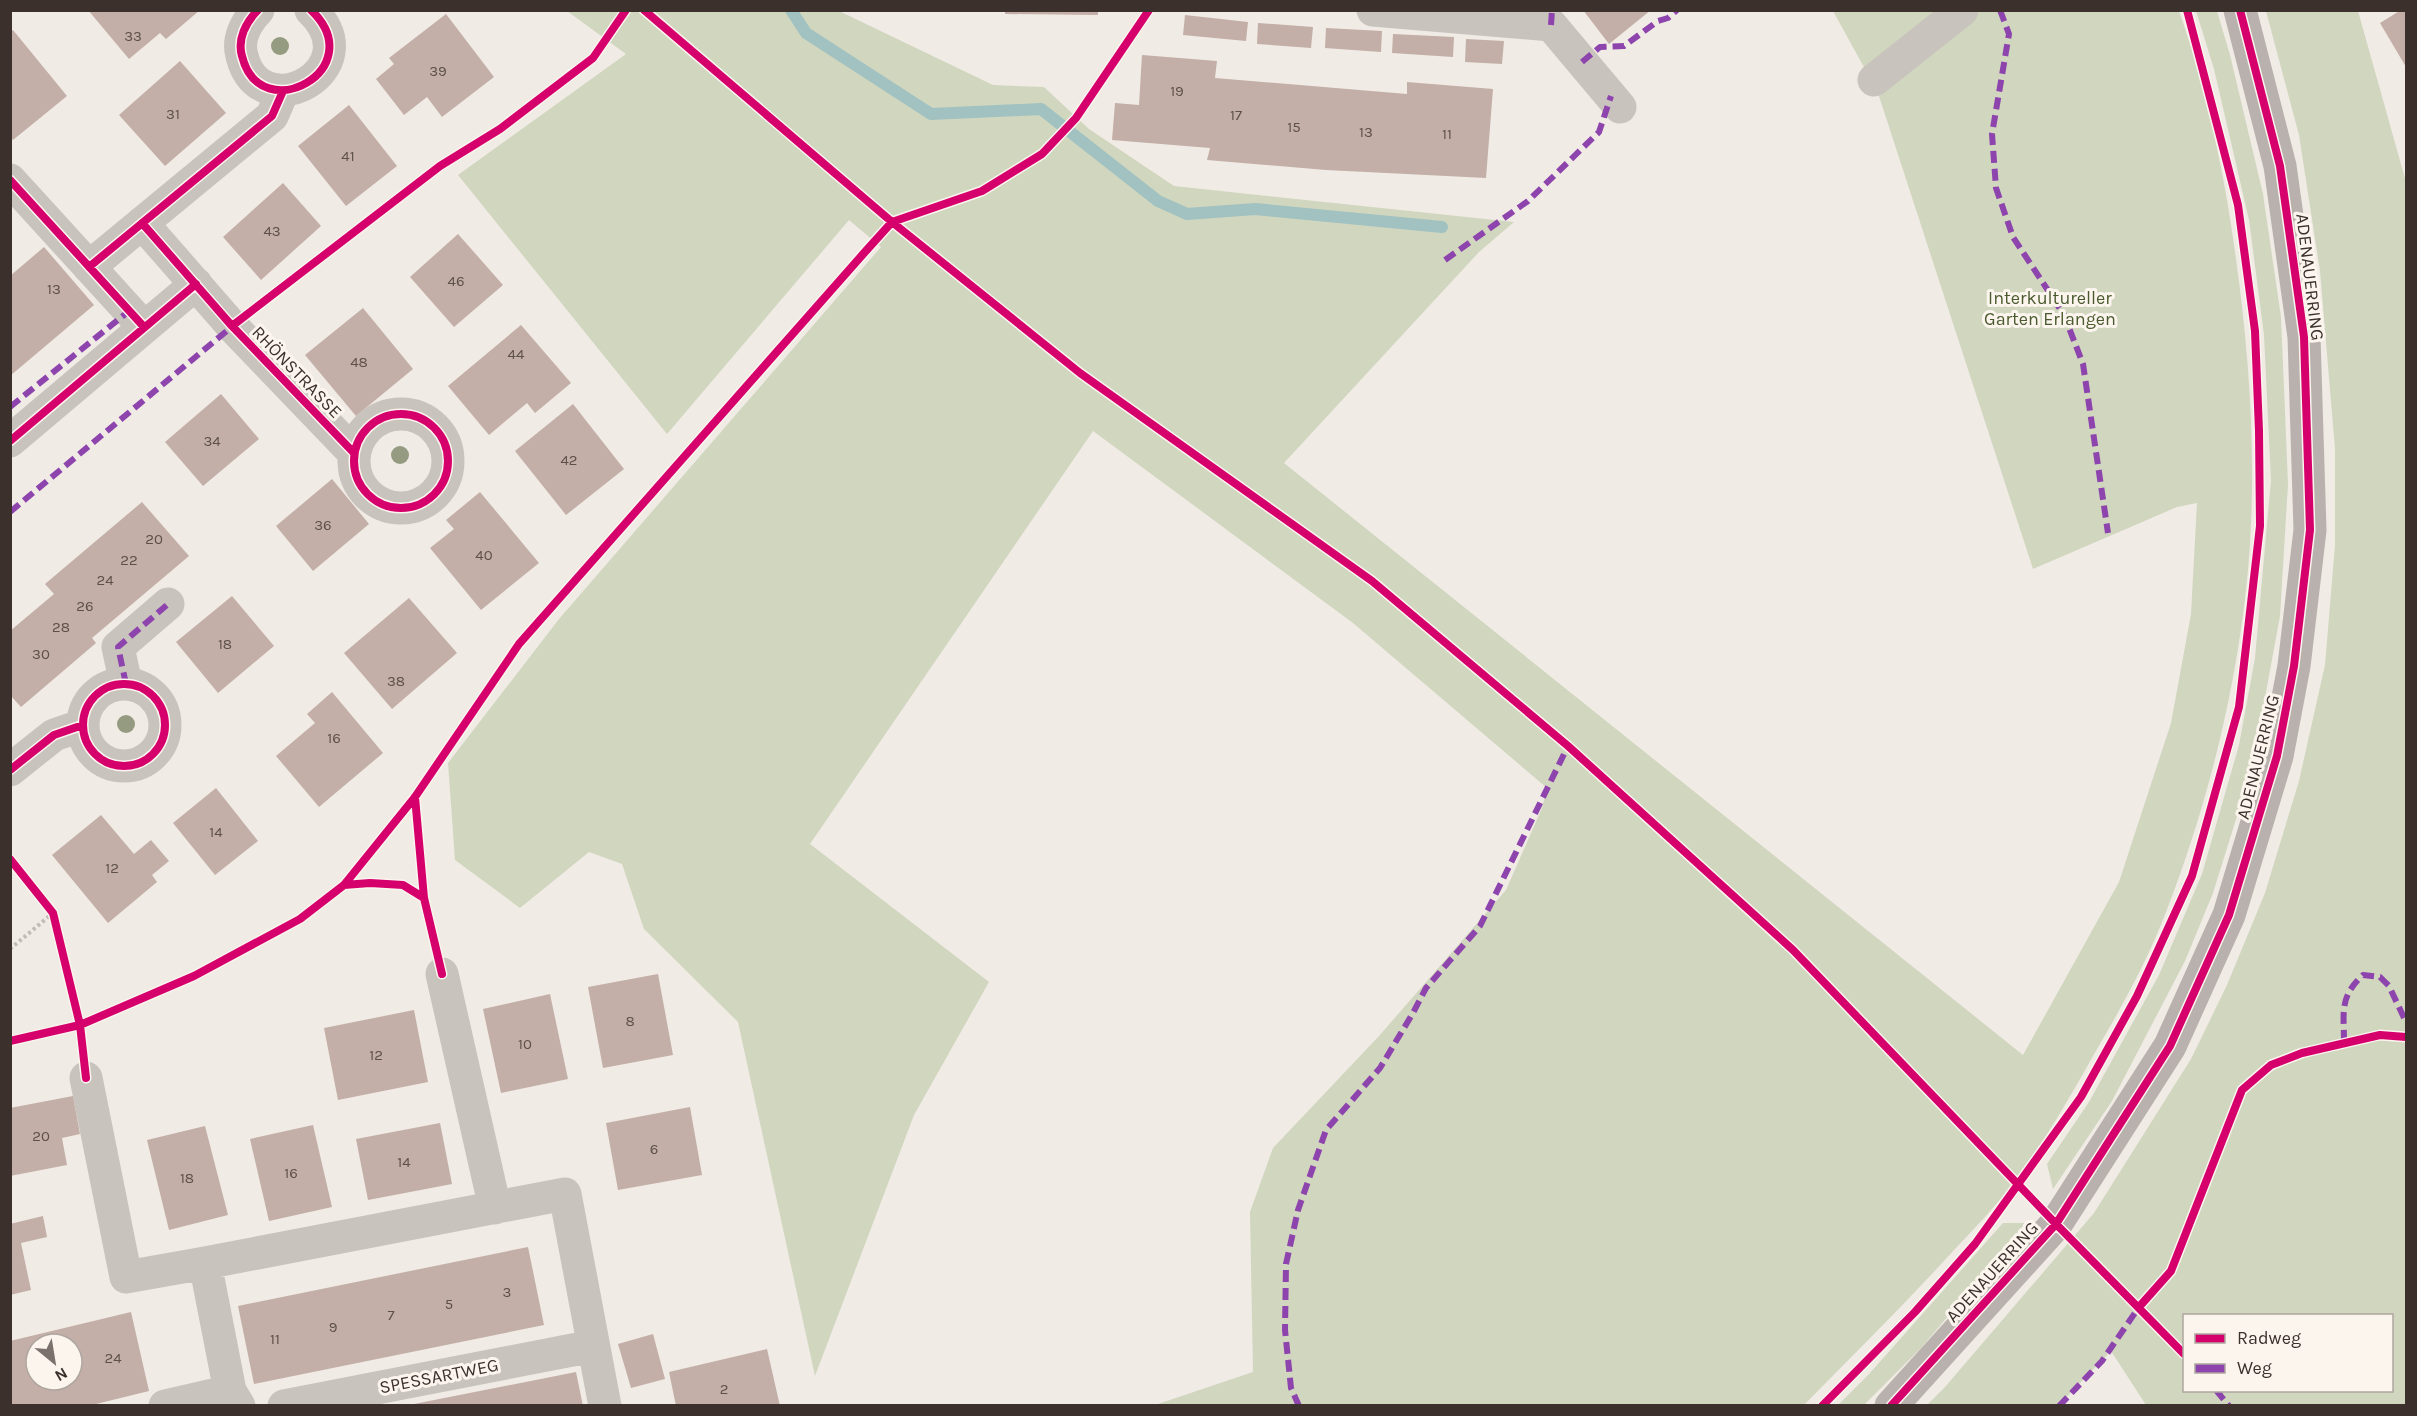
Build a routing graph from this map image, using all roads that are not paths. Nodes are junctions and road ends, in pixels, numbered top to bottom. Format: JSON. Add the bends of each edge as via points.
{"nodes":[{"id":1,"x":258,"y":10,"type":"edge"},
{"id":2,"x":311,"y":10,"type":"edge"},
{"id":3,"x":1373,"y":10,"type":"edge"},
{"id":4,"x":1962,"y":10,"type":"edge"},
{"id":5,"x":2240,"y":10,"type":"edge"},
{"id":6,"x":1874,"y":80,"type":"dead end"},
{"id":7,"x":283,"y":91,"type":"junction"},
{"id":8,"x":1620,"y":107,"type":"dead end"},
{"id":9,"x":10,"y":180,"type":"edge"},
{"id":10,"x":142,"y":223,"type":"junction"},
{"id":11,"x":89,"y":267,"type":"junction"},
{"id":12,"x":196,"y":284,"type":"junction"},
{"id":13,"x":144,"y":327,"type":"junction"},
{"id":14,"x":10,"y":441,"type":"edge"},
{"id":15,"x":354,"y":453,"type":"dead end"},
{"id":16,"x":168,"y":604,"type":"dead end"},
{"id":17,"x":126,"y":684,"type":"junction"},
{"id":18,"x":83,"y":725,"type":"junction"},
{"id":19,"x":10,"y":770,"type":"edge"},
{"id":20,"x":442,"y":974,"type":"dead end"},
{"id":21,"x":86,"y":1078,"type":"dead end"},
{"id":22,"x":495,"y":1208,"type":"junction"},
{"id":23,"x":205,"y":1263,"type":"junction"},
{"id":24,"x":593,"y":1346,"type":"junction"},
{"id":25,"x":235,"y":1398,"type":"edge"},
{"id":26,"x":165,"y":1406,"type":"edge"},
{"id":27,"x":284,"y":1406,"type":"edge"},
{"id":28,"x":605,"y":1406,"type":"edge"},
{"id":29,"x":1891,"y":1406,"type":"edge"}],
"edges":[{"from":1,"to":7,"type":"street","via":[[246,23],[241,38],[245,67],[255,80]]},
{"from":2,"to":7,"type":"street","via":[[328,33],[327,61],[310,83]]},
{"from":3,"to":8,"type":"street","via":[[1551,25]]},
{"from":4,"to":6,"type":"street"},
{"from":5,"to":29,"type":"main road","name":"ADENAUERRING","via":[[2280,166],[2304,337],[2310,530],[2294,666],[2277,756],[2229,915],[2170,1046],[2056,1224]]},
{"from":7,"to":10,"type":"street","via":[[272,116]]},
{"from":9,"to":11,"type":"street"},
{"from":10,"to":11,"type":"street"},
{"from":10,"to":12,"type":"street","name":"RHÖNSTRASSE"},
{"from":11,"to":13,"type":"street"},
{"from":12,"to":13,"type":"street"},
{"from":12,"to":15,"type":"street","name":"RHÖNSTRASSE"},
{"from":13,"to":14,"type":"street"},
{"from":16,"to":17,"type":"street","via":[[118,647]]},
{"from":17,"to":18,"type":"street","via":[[96,696],[85,711]]},
{"from":17,"to":18,"type":"street","via":[[152,694],[163,711],[166,731],[153,755],[128,767],[114,766],[91,751]]},
{"from":18,"to":19,"type":"street","via":[[54,735]]},
{"from":20,"to":22,"type":"street"},
{"from":21,"to":23,"type":"street","via":[[126,1277]]},
{"from":22,"to":23,"type":"street"},
{"from":22,"to":24,"type":"street","via":[[565,1194]]},
{"from":23,"to":25,"type":"street"},
{"from":24,"to":27,"type":"street","name":"SPESSARTWEG"},
{"from":24,"to":28,"type":"street"},
{"from":25,"to":26,"type":"street"}]}
